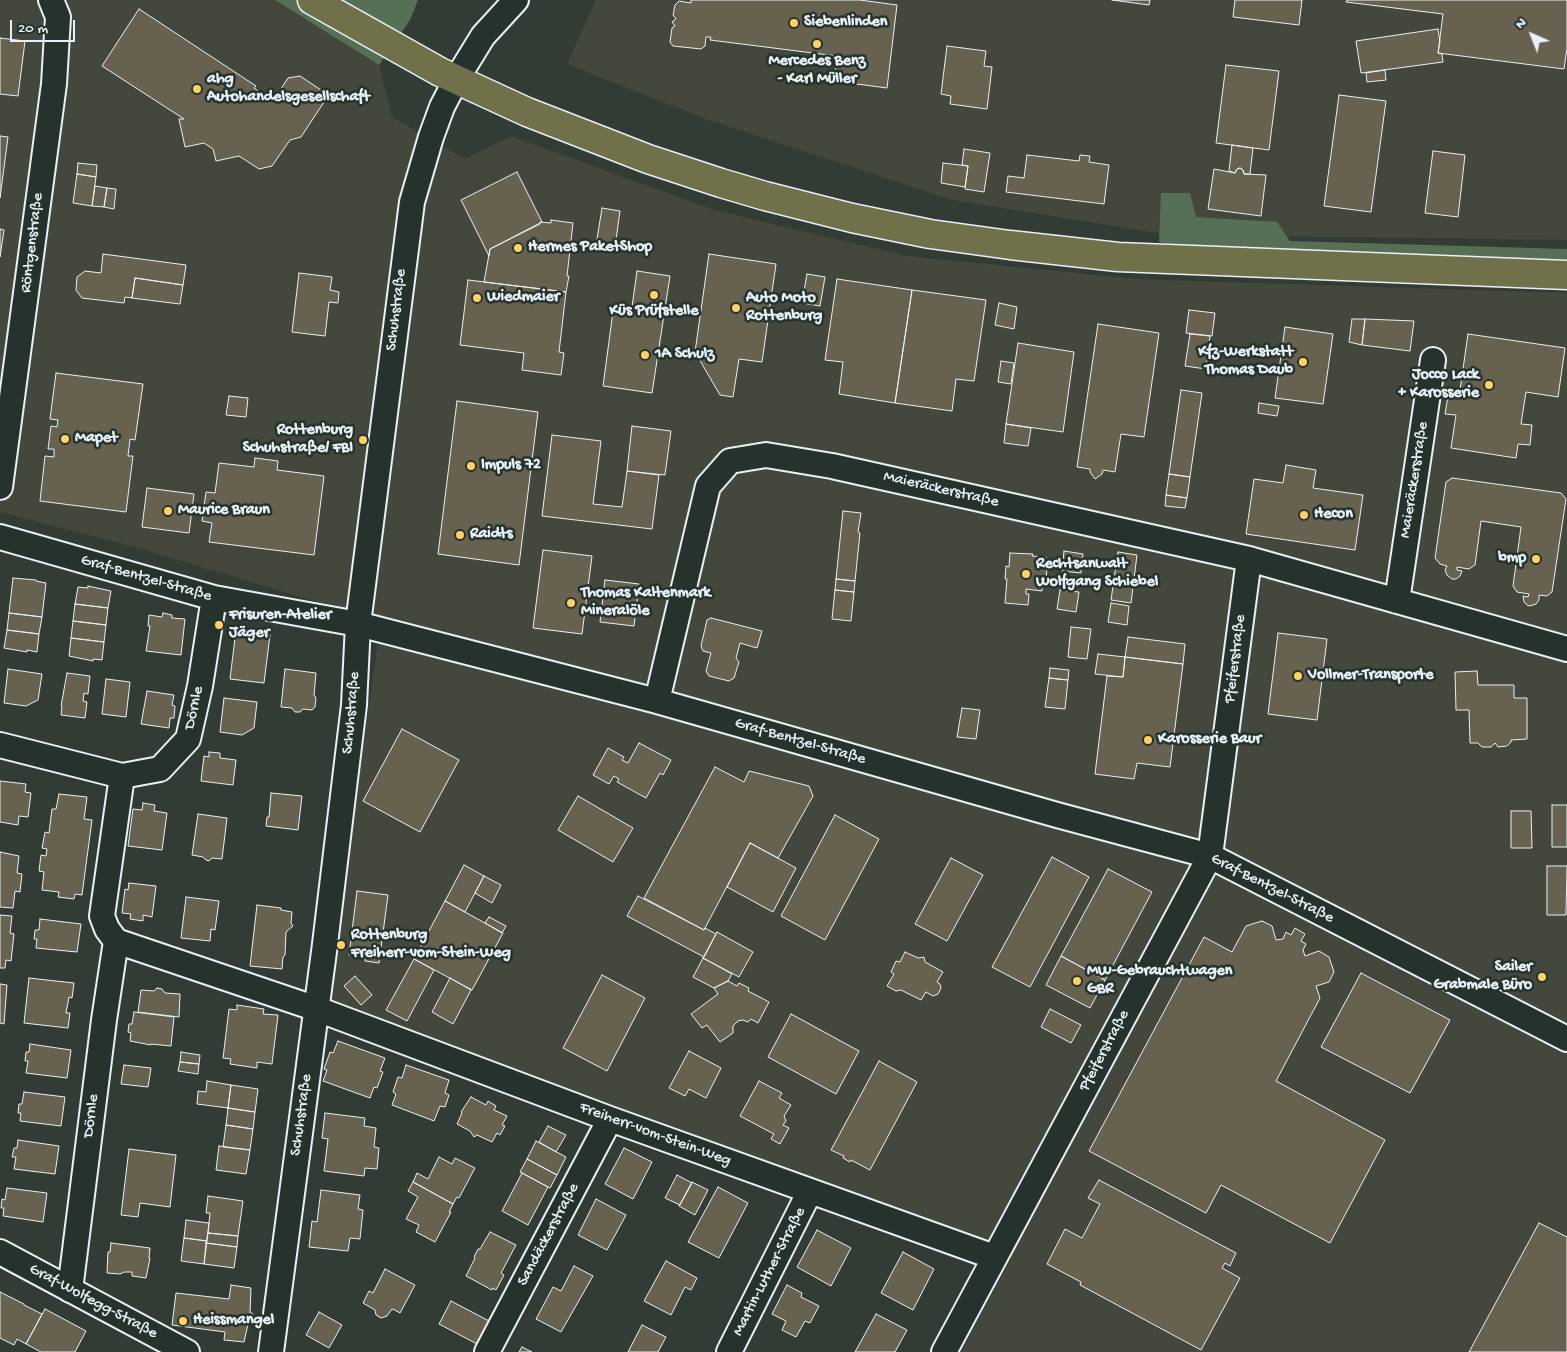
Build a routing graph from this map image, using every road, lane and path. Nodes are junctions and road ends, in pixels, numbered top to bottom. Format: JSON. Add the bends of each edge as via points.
{"nodes":[{"id":1,"x":51,"y":0,"type":"edge"},
{"id":2,"x":312,"y":0,"type":"edge"},
{"id":3,"x":516,"y":0,"type":"edge"},
{"id":4,"x":456,"y":80,"type":"junction"},
{"id":5,"x":1567,"y":275,"type":"edge"},
{"id":6,"x":1433,"y":360,"type":"dead end"},
{"id":7,"x":0,"y":487,"type":"edge"},
{"id":8,"x":0,"y":537,"type":"edge"},
{"id":9,"x":1249,"y":559,"type":"junction"},
{"id":10,"x":214,"y":598,"type":"junction"},
{"id":11,"x":1397,"y":601,"type":"junction"},
{"id":12,"x":358,"y":624,"type":"junction"},
{"id":13,"x":1567,"y":649,"type":"edge"},
{"id":14,"x":657,"y":701,"type":"junction"},
{"id":15,"x":0,"y":745,"type":"edge"},
{"id":16,"x":122,"y":776,"type":"junction"},
{"id":17,"x":1210,"y":856,"type":"junction"},
{"id":18,"x":116,"y":942,"type":"junction"},
{"id":19,"x":317,"y":1009,"type":"junction"},
{"id":20,"x":1567,"y":1039,"type":"edge"},
{"id":21,"x":610,"y":1119,"type":"junction"},
{"id":22,"x":810,"y":1191,"type":"junction"},
{"id":23,"x":0,"y":1252,"type":"edge"},
{"id":24,"x":994,"y":1257,"type":"junction"},
{"id":25,"x":70,"y":1290,"type":"junction"},
{"id":26,"x":186,"y":1352,"type":"edge"},
{"id":27,"x":271,"y":1352,"type":"edge"},
{"id":28,"x":487,"y":1352,"type":"edge"},
{"id":29,"x":729,"y":1352,"type":"edge"},
{"id":30,"x":944,"y":1352,"type":"edge"}],
"edges":[{"from":1,"to":7,"type":"street","name":"Röntgenstraße","via":[[58,17],[54,84]]},
{"from":2,"to":4,"type":"main road"},
{"from":3,"to":4,"type":"street","name":"Schuhstraße","via":[[483,36]]},
{"from":4,"to":5,"type":"main road","via":[[598,140],[721,183],[810,208],[930,234],[1118,257]]},
{"from":4,"to":12,"type":"street","name":"Schuhstraße","via":[[431,137],[412,202]]},
{"from":6,"to":11,"type":"street","name":"Maieräckerstraße"},
{"from":8,"to":10,"type":"street","name":"Graf-Bentzel-Straße"},
{"from":9,"to":11,"type":"street","name":"Maieräckerstraße"},
{"from":9,"to":14,"type":"street","name":"Maieräckerstraße","via":[[832,466],[766,455],[730,461],[708,486]]},
{"from":9,"to":17,"type":"street","name":"Pfeiferstraße"},
{"from":10,"to":12,"type":"street","name":"Graf-Bentzel-Straße"},
{"from":10,"to":16,"type":"street","name":"Dörnle","via":[[188,739],[160,769]]},
{"from":11,"to":13,"type":"street","name":"Maieräckerstraße"},
{"from":12,"to":14,"type":"street","name":"Graf-Bentzel-Straße"},
{"from":12,"to":19,"type":"street","name":"Schuhstraße","via":[[354,705]]},
{"from":14,"to":17,"type":"street","name":"Graf-Bentzel-Straße"},
{"from":15,"to":16,"type":"street","name":"Dörnle"},
{"from":16,"to":18,"type":"street","via":[[102,916]]},
{"from":17,"to":20,"type":"street","name":"Graf-Bentzel-Straße"},
{"from":17,"to":24,"type":"street","name":"Pfeiferstraße"},
{"from":18,"to":19,"type":"street"},
{"from":18,"to":25,"type":"street","name":"Dörnle"},
{"from":19,"to":21,"type":"street","name":"Freiherr-vom-Stein-Weg"},
{"from":19,"to":27,"type":"street","name":"Schuhstraße"},
{"from":21,"to":22,"type":"street","name":"Freiherr-vom-Stein-Weg"},
{"from":21,"to":28,"type":"street","name":"Sandäckerstraße"},
{"from":22,"to":24,"type":"street","name":"Freiherr-vom-Stein-Weg"},
{"from":22,"to":29,"type":"street","name":"Martin-Luther-Straße"},
{"from":23,"to":25,"type":"street","name":"Graf-Wolfegg-Straße"},
{"from":24,"to":30,"type":"street","name":"Pfeiferstraße"},
{"from":25,"to":26,"type":"street","name":"Graf-Wolfegg-Straße"}]}
